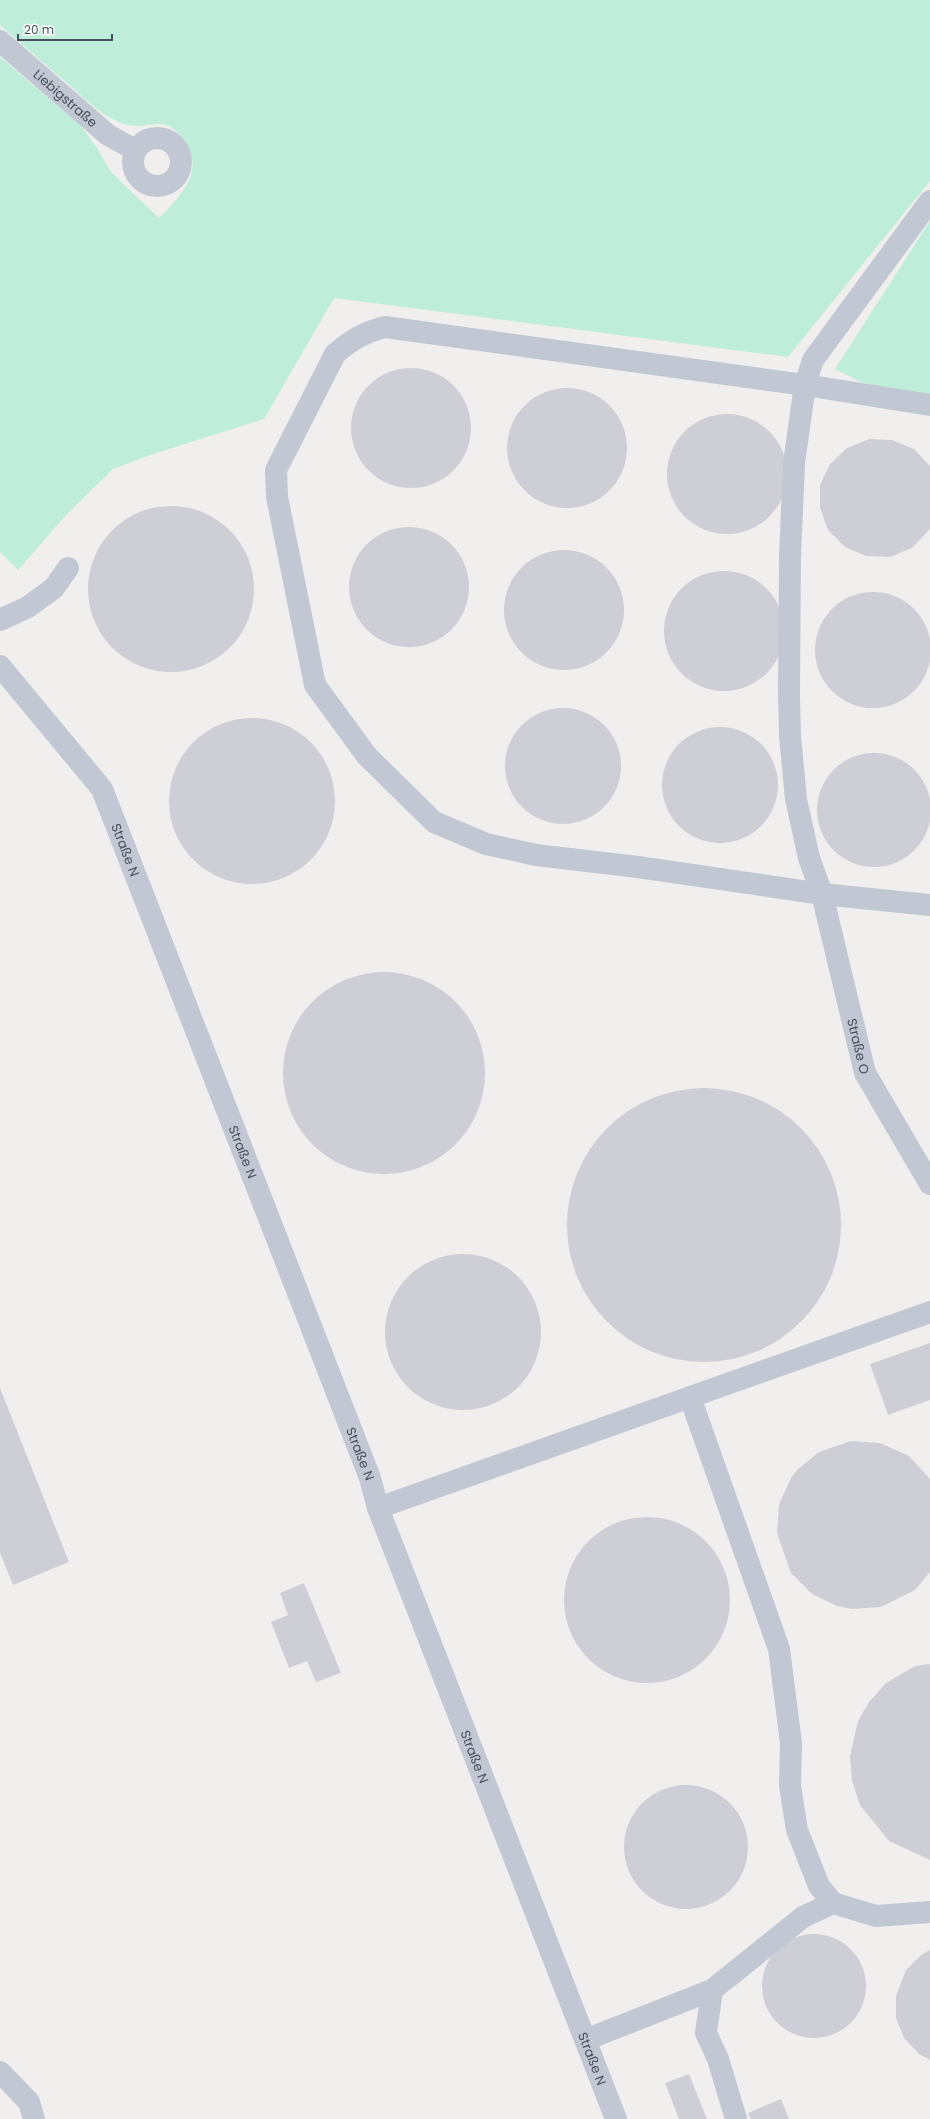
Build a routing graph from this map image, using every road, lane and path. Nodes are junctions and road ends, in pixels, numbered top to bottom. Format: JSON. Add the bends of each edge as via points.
{"nodes":[{"id":1,"x":0,"y":41,"type":"edge"},
{"id":2,"x":135,"y":150,"type":"dead end"},
{"id":3,"x":930,"y":201,"type":"edge"},
{"id":4,"x":805,"y":385,"type":"junction"},
{"id":5,"x":930,"y":405,"type":"edge"},
{"id":6,"x":68,"y":568,"type":"dead end"},
{"id":7,"x":0,"y":620,"type":"edge"},
{"id":8,"x":0,"y":666,"type":"edge"},
{"id":9,"x":822,"y":894,"type":"junction"},
{"id":10,"x":930,"y":905,"type":"edge"},
{"id":11,"x":930,"y":1184,"type":"edge"},
{"id":12,"x":930,"y":1312,"type":"edge"},
{"id":13,"x":690,"y":1397,"type":"junction"},
{"id":14,"x":378,"y":1508,"type":"junction"},
{"id":15,"x":833,"y":1903,"type":"junction"},
{"id":16,"x":930,"y":1912,"type":"edge"},
{"id":17,"x":712,"y":1990,"type":"junction"},
{"id":18,"x":584,"y":2040,"type":"junction"},
{"id":19,"x":0,"y":2072,"type":"edge"},
{"id":20,"x":34,"y":2119,"type":"edge"},
{"id":21,"x":616,"y":2119,"type":"edge"},
{"id":22,"x":736,"y":2119,"type":"edge"}],
"edges":[{"from":1,"to":2,"type":"street","name":"Liebigstraße","via":[[108,135]]},
{"from":3,"to":4,"type":"street","name":"Straße O","via":[[813,360]]},
{"from":4,"to":5,"type":"street"},
{"from":4,"to":9,"type":"street","name":"Straße O","via":[[794,463],[790,557],[790,736],[796,799],[809,858]]},
{"from":4,"to":9,"type":"street","via":[[385,327],[367,332],[350,341],[335,354],[276,470],[276,483],[315,685],[367,756],[434,822],[486,844],[536,855]]},
{"from":6,"to":7,"type":"street","via":[[54,588],[28,606]]},
{"from":8,"to":14,"type":"street","name":"Straße N","via":[[102,789],[370,1478]]},
{"from":9,"to":10,"type":"street"},
{"from":9,"to":11,"type":"street","name":"Straße O","via":[[865,1073]]},
{"from":12,"to":13,"type":"street"},
{"from":13,"to":14,"type":"street"},
{"from":13,"to":15,"type":"street","via":[[779,1649],[791,1743],[790,1786],[797,1830],[819,1886]]},
{"from":14,"to":18,"type":"street","name":"Straße N"},
{"from":15,"to":16,"type":"street","via":[[876,1916]]},
{"from":15,"to":17,"type":"street","via":[[803,1917]]},
{"from":17,"to":18,"type":"street"},
{"from":17,"to":22,"type":"street","via":[[706,2033],[718,2059]]},
{"from":18,"to":21,"type":"street","name":"Straße N"},
{"from":19,"to":20,"type":"street","via":[[29,2102]]}]}
